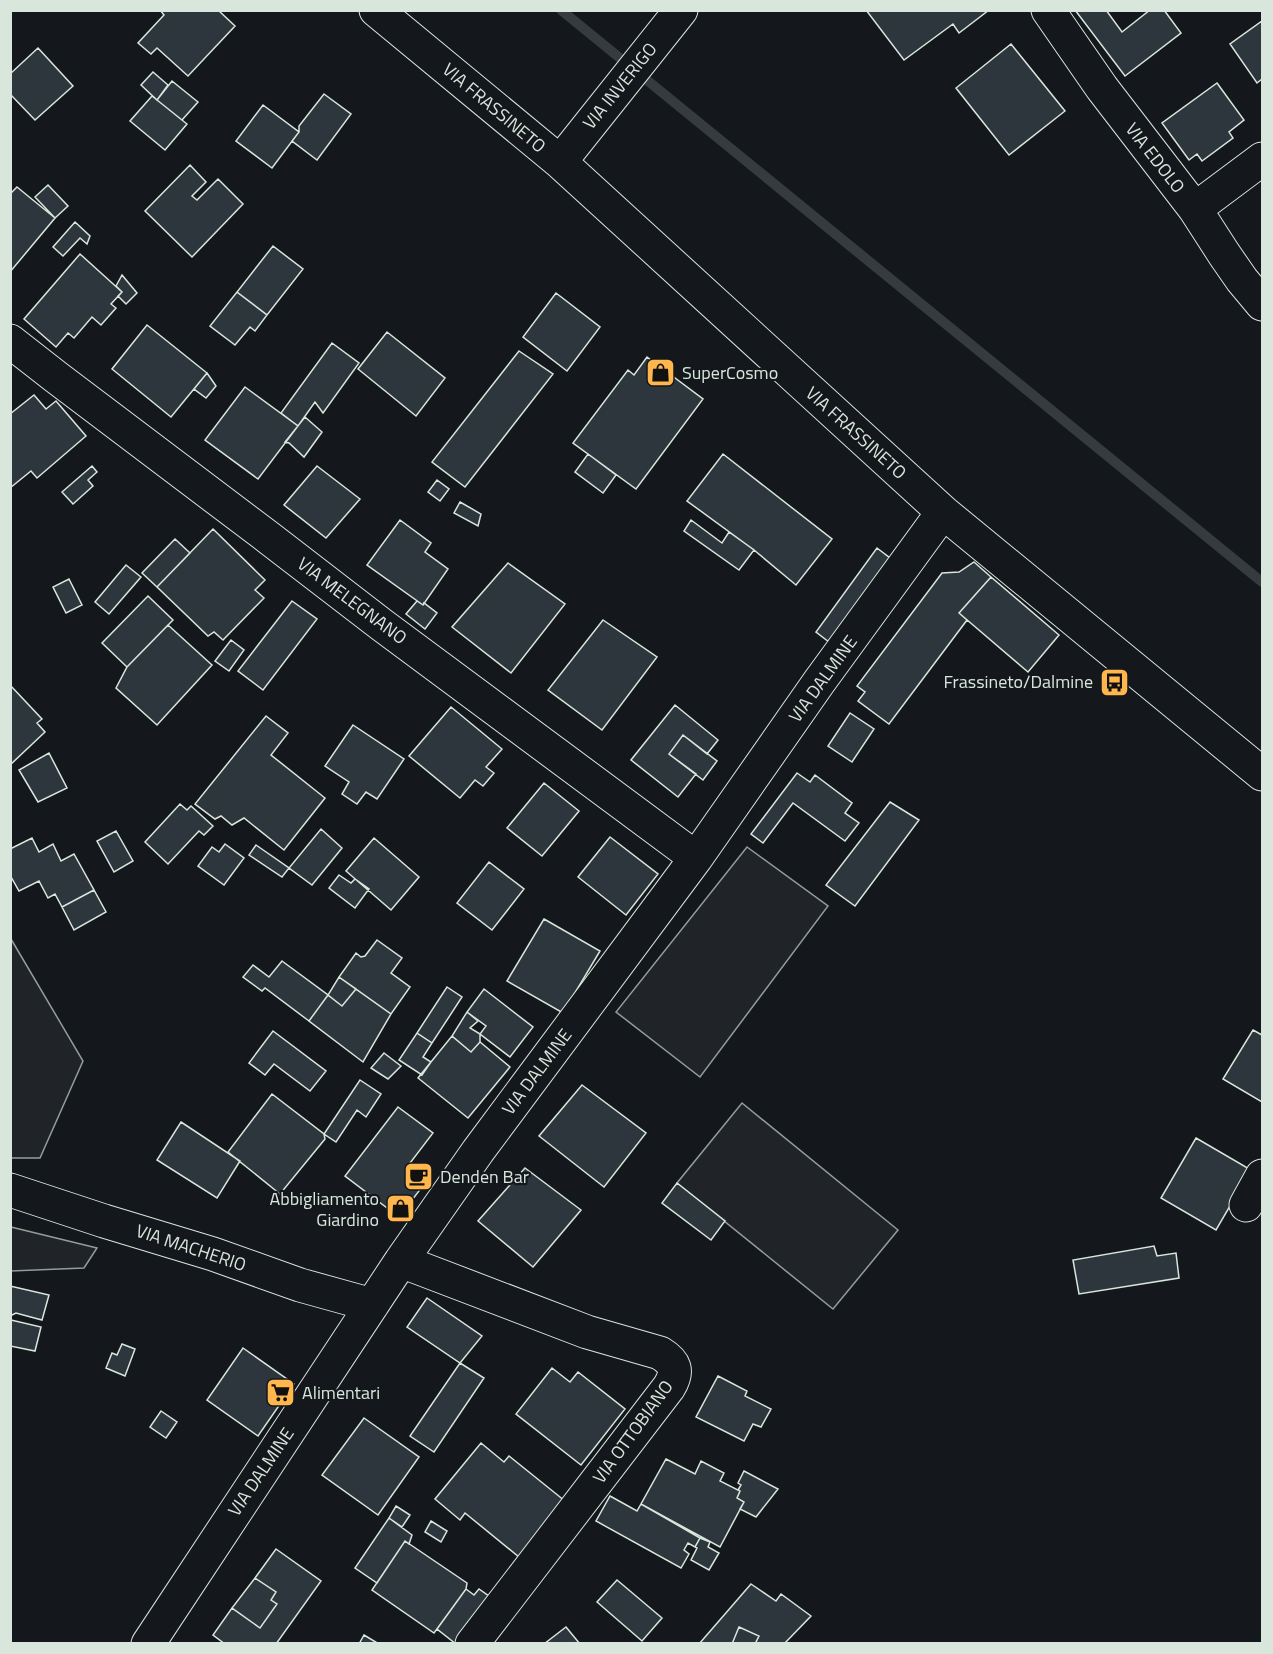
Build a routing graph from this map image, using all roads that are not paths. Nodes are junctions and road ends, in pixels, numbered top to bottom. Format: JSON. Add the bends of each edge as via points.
{"nodes":[{"id":1,"x":376,"y":10,"type":"edge"},
{"id":2,"x":681,"y":10,"type":"edge"},
{"id":3,"x":1048,"y":10,"type":"edge"},
{"id":4,"x":1263,"y":159,"type":"edge"},
{"id":5,"x":560,"y":162,"type":"junction"},
{"id":6,"x":1195,"y":209,"type":"junction"},
{"id":7,"x":1263,"y":304,"type":"edge"},
{"id":8,"x":10,"y":341,"type":"edge"},
{"id":9,"x":943,"y":512,"type":"junction"},
{"id":10,"x":1263,"y":774,"type":"edge"},
{"id":11,"x":696,"y":858,"type":"junction"},
{"id":12,"x":1263,"y":1176,"type":"edge"},
{"id":13,"x":10,"y":1190,"type":"edge"},
{"id":14,"x":1246,"y":1205,"type":"dead end"},
{"id":15,"x":401,"y":1261,"type":"junction"},
{"id":16,"x":372,"y":1305,"type":"junction"},
{"id":17,"x":148,"y":1644,"type":"edge"},
{"id":18,"x":472,"y":1644,"type":"edge"}],
"edges":[{"from":1,"to":5,"type":"street","name":"VIA FRASSINETO"},
{"from":2,"to":5,"type":"street","name":"VIA INVERIGO"},
{"from":3,"to":6,"type":"street","name":"VIA EDOLO"},
{"from":4,"to":6,"type":"street"},
{"from":5,"to":9,"type":"street","name":"VIA FRASSINETO"},
{"from":6,"to":7,"type":"street","name":"VIA EDOLO","via":[[1242,280]]},
{"from":8,"to":11,"type":"street","name":"VIA MELEGNANO"},
{"from":9,"to":10,"type":"street","name":"VIA FRASSINETO"},
{"from":9,"to":11,"type":"street","name":"VIA DALMINE"},
{"from":11,"to":15,"type":"street","name":"VIA DALMINE"},
{"from":12,"to":14,"type":"street"},
{"from":13,"to":16,"type":"street","name":"VIA MACHERIO"},
{"from":15,"to":16,"type":"street","name":"VIA DALMINE"},
{"from":15,"to":18,"type":"street","name":"VIA OTTOBIANO","via":[[586,1332],[660,1353],[675,1371],[669,1387]]},
{"from":16,"to":17,"type":"street","name":"VIA DALMINE"}]}
